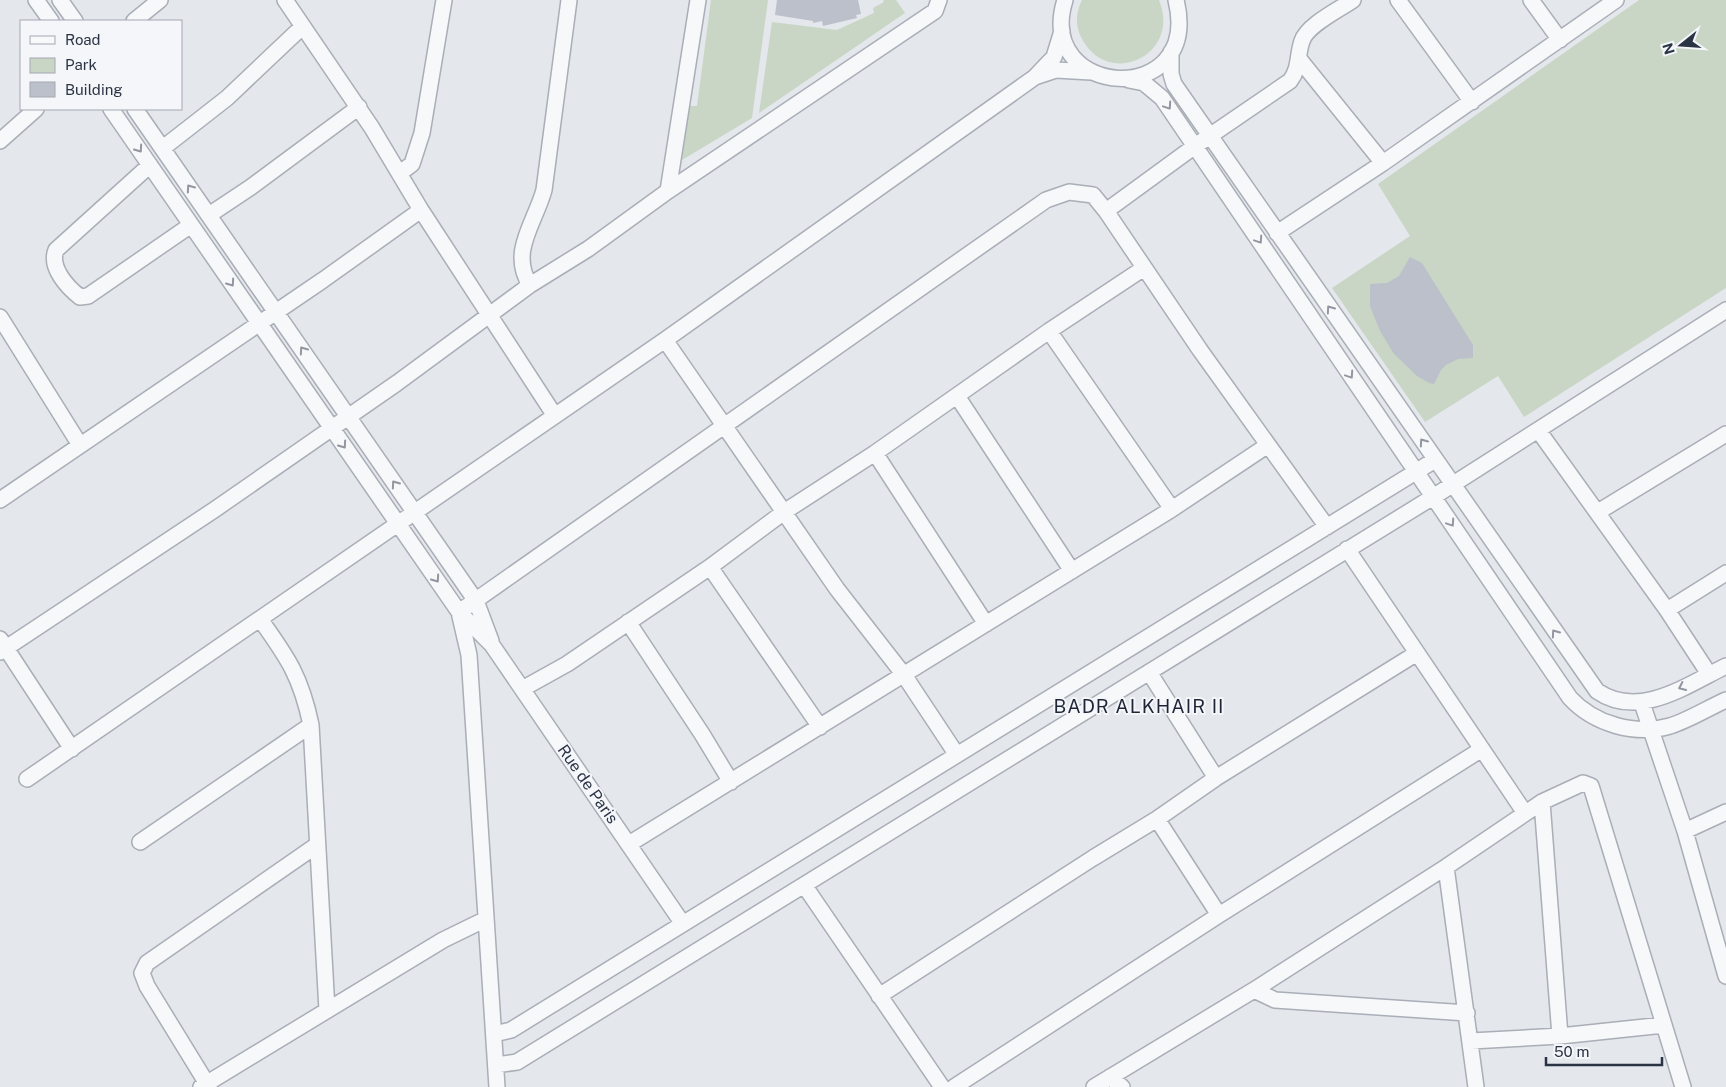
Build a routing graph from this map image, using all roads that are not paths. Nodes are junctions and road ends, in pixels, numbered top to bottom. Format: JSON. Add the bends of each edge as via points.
{"nodes":[{"id":1,"x":36,"y":0,"type":"edge"},
{"id":2,"x":60,"y":0,"type":"edge"},
{"id":3,"x":160,"y":0,"type":"edge"},
{"id":4,"x":286,"y":0,"type":"edge"},
{"id":5,"x":444,"y":0,"type":"edge"},
{"id":6,"x":569,"y":0,"type":"edge"},
{"id":7,"x":698,"y":0,"type":"edge"},
{"id":8,"x":938,"y":0,"type":"edge"},
{"id":9,"x":1065,"y":0,"type":"edge"},
{"id":10,"x":1353,"y":0,"type":"edge"},
{"id":11,"x":1398,"y":0,"type":"edge"},
{"id":12,"x":1531,"y":0,"type":"edge"},
{"id":13,"x":1616,"y":0,"type":"edge"},
{"id":14,"x":1178,"y":5,"type":"edge"},
{"id":15,"x":49,"y":20,"type":"edge"},
{"id":16,"x":74,"y":20,"type":"edge"},
{"id":17,"x":135,"y":20,"type":"edge"},
{"id":18,"x":302,"y":27,"type":"junction"},
{"id":19,"x":1062,"y":31,"type":"junction"},
{"id":20,"x":1560,"y":40,"type":"junction"},
{"id":21,"x":1171,"y":52,"type":"junction"},
{"id":22,"x":1300,"y":60,"type":"junction"},
{"id":23,"x":1091,"y":72,"type":"junction"},
{"id":24,"x":1036,"y":77,"type":"junction"},
{"id":25,"x":1129,"y":80,"type":"junction"},
{"id":26,"x":1472,"y":102,"type":"junction"},
{"id":27,"x":358,"y":107,"type":"junction"},
{"id":28,"x":35,"y":110,"type":"edge"},
{"id":29,"x":112,"y":110,"type":"edge"},
{"id":30,"x":136,"y":110,"type":"edge"},
{"id":31,"x":1210,"y":136,"type":"junction"},
{"id":32,"x":0,"y":141,"type":"edge"},
{"id":33,"x":1195,"y":146,"type":"junction"},
{"id":34,"x":163,"y":148,"type":"junction"},
{"id":35,"x":1383,"y":163,"type":"junction"},
{"id":36,"x":150,"y":165,"type":"junction"},
{"id":37,"x":400,"y":173,"type":"junction"},
{"id":38,"x":668,"y":191,"type":"junction"},
{"id":39,"x":421,"y":210,"type":"junction"},
{"id":40,"x":1106,"y":211,"type":"junction"},
{"id":41,"x":209,"y":215,"type":"junction"},
{"id":42,"x":191,"y":225,"type":"junction"},
{"id":43,"x":1277,"y":233,"type":"junction"},
{"id":44,"x":1144,"y":268,"type":"junction"},
{"id":45,"x":530,"y":285,"type":"junction"},
{"id":46,"x":1726,"y":310,"type":"edge"},
{"id":47,"x":276,"y":311,"type":"junction"},
{"id":48,"x":489,"y":315,"type":"junction"},
{"id":49,"x":1,"y":319,"type":"edge"},
{"id":50,"x":259,"y":323,"type":"junction"},
{"id":51,"x":1049,"y":331,"type":"junction"},
{"id":52,"x":665,"y":340,"type":"junction"},
{"id":53,"x":957,"y":396,"type":"junction"},
{"id":54,"x":348,"y":416,"type":"junction"},
{"id":55,"x":554,"y":416,"type":"junction"},
{"id":56,"x":725,"y":426,"type":"junction"},
{"id":57,"x":332,"y":428,"type":"junction"},
{"id":58,"x":1538,"y":430,"type":"junction"},
{"id":59,"x":1726,"y":434,"type":"edge"},
{"id":60,"x":80,"y":445,"type":"junction"},
{"id":61,"x":1268,"y":445,"type":"junction"},
{"id":62,"x":875,"y":454,"type":"junction"},
{"id":63,"x":1435,"y":460,"type":"junction"},
{"id":64,"x":1416,"y":471,"type":"junction"},
{"id":65,"x":1452,"y":485,"type":"junction"},
{"id":66,"x":1433,"y":497,"type":"junction"},
{"id":67,"x":0,"y":500,"type":"edge"},
{"id":68,"x":1172,"y":509,"type":"junction"},
{"id":69,"x":414,"y":512,"type":"junction"},
{"id":70,"x":784,"y":512,"type":"junction"},
{"id":71,"x":1598,"y":512,"type":"junction"},
{"id":72,"x":398,"y":524,"type":"junction"},
{"id":73,"x":1327,"y":527,"type":"junction"},
{"id":74,"x":1348,"y":550,"type":"junction"},
{"id":75,"x":710,"y":567,"type":"junction"},
{"id":76,"x":1072,"y":571,"type":"junction"},
{"id":77,"x":1726,"y":573,"type":"edge"},
{"id":78,"x":476,"y":601,"type":"junction"},
{"id":79,"x":1667,"y":610,"type":"junction"},
{"id":80,"x":459,"y":612,"type":"junction"},
{"id":81,"x":260,"y":619,"type":"junction"},
{"id":82,"x":628,"y":622,"type":"junction"},
{"id":83,"x":986,"y":624,"type":"junction"},
{"id":84,"x":492,"y":645,"type":"junction"},
{"id":85,"x":2,"y":646,"type":"edge"},
{"id":86,"x":1417,"y":653,"type":"junction"},
{"id":87,"x":1726,"y":666,"type":"edge"},
{"id":88,"x":1149,"y":672,"type":"junction"},
{"id":89,"x":1709,"y":674,"type":"junction"},
{"id":90,"x":904,"y":675,"type":"junction"},
{"id":91,"x":522,"y":689,"type":"junction"},
{"id":92,"x":1726,"y":700,"type":"edge"},
{"id":93,"x":1642,"y":702,"type":"junction"},
{"id":94,"x":311,"y":725,"type":"junction"},
{"id":95,"x":820,"y":727,"type":"junction"},
{"id":96,"x":1651,"y":729,"type":"junction"},
{"id":97,"x":72,"y":749,"type":"junction"},
{"id":98,"x":1482,"y":749,"type":"junction"},
{"id":99,"x":958,"y":755,"type":"junction"},
{"id":100,"x":1216,"y":778,"type":"junction"},
{"id":101,"x":28,"y":780,"type":"dead end"},
{"id":102,"x":731,"y":782,"type":"junction"},
{"id":103,"x":1542,"y":802,"type":"junction"},
{"id":104,"x":1726,"y":812,"type":"edge"},
{"id":105,"x":1525,"y":813,"type":"junction"},
{"id":106,"x":1157,"y":819,"type":"junction"},
{"id":107,"x":1685,"y":831,"type":"junction"},
{"id":108,"x":140,"y":842,"type":"dead end"},
{"id":109,"x":629,"y":844,"type":"junction"},
{"id":110,"x":317,"y":845,"type":"junction"},
{"id":111,"x":1446,"y":867,"type":"junction"},
{"id":112,"x":804,"y":885,"type":"junction"},
{"id":113,"x":1219,"y":915,"type":"junction"},
{"id":114,"x":486,"y":919,"type":"junction"},
{"id":115,"x":683,"y":924,"type":"junction"},
{"id":116,"x":1726,"y":976,"type":"edge"},
{"id":117,"x":1254,"y":990,"type":"junction"},
{"id":118,"x":880,"y":996,"type":"junction"},
{"id":119,"x":326,"y":1010,"type":"junction"},
{"id":120,"x":1468,"y":1013,"type":"junction"},
{"id":121,"x":1664,"y":1025,"type":"junction"},
{"id":122,"x":494,"y":1034,"type":"junction"},
{"id":123,"x":1560,"y":1036,"type":"junction"},
{"id":124,"x":1471,"y":1041,"type":"junction"},
{"id":125,"x":496,"y":1065,"type":"junction"},
{"id":126,"x":1110,"y":1078,"type":"junction"},
{"id":127,"x":206,"y":1086,"type":"edge"},
{"id":128,"x":497,"y":1087,"type":"edge"},
{"id":129,"x":942,"y":1087,"type":"edge"},
{"id":130,"x":954,"y":1087,"type":"edge"},
{"id":131,"x":1094,"y":1087,"type":"edge"},
{"id":132,"x":1122,"y":1087,"type":"edge"},
{"id":133,"x":1476,"y":1087,"type":"edge"},
{"id":134,"x":1683,"y":1087,"type":"edge"}],
"edges":[{"from":1,"to":15,"type":"street"},
{"from":2,"to":16,"type":"street"},
{"from":3,"to":17,"type":"street"},
{"from":4,"to":18,"type":"street"},
{"from":5,"to":37,"type":"street","via":[[422,133],[412,164]]},
{"from":6,"to":45,"type":"street","via":[[544,190],[521,253],[522,273]]},
{"from":7,"to":38,"type":"street"},
{"from":8,"to":38,"type":"street","via":[[935,11]]},
{"from":9,"to":19,"type":"street"},
{"from":10,"to":22,"type":"street","via":[[1307,31],[1302,40]]},
{"from":11,"to":26,"type":"street"},
{"from":12,"to":20,"type":"street"},
{"from":13,"to":20,"type":"street"},
{"from":14,"to":21,"type":"street","via":[[1179,27]]},
{"from":18,"to":27,"type":"street"},
{"from":18,"to":34,"type":"street","via":[[228,98]]},
{"from":19,"to":23,"type":"street","via":[[1077,62]]},
{"from":19,"to":24,"type":"street","via":[[1054,57]]},
{"from":20,"to":26,"type":"street"},
{"from":21,"to":25,"type":"street","via":[[1153,70]]},
{"from":21,"to":31,"type":"street","via":[[1170,74],[1174,84]]},
{"from":22,"to":31,"type":"street","via":[[1290,81]]},
{"from":22,"to":35,"type":"street"},
{"from":23,"to":24,"type":"street","via":[[1056,70]]},
{"from":23,"to":25,"type":"street","via":[[1109,79]]},
{"from":24,"to":52,"type":"street"},
{"from":25,"to":33,"type":"street","one_way":true,"via":[[1144,83],[1162,98]]},
{"from":26,"to":35,"type":"street"},
{"from":27,"to":37,"type":"street"},
{"from":27,"to":41,"type":"street"},
{"from":28,"to":32,"type":"street"},
{"from":29,"to":36,"type":"street","one_way":true},
{"from":30,"to":34,"type":"street"},
{"from":31,"to":33,"type":"street"},
{"from":31,"to":43,"type":"street"},
{"from":33,"to":40,"type":"street"},
{"from":33,"to":64,"type":"street","one_way":true},
{"from":41,"to":34,"type":"street","one_way":true},
{"from":35,"to":43,"type":"street"},
{"from":36,"to":42,"type":"street"},
{"from":36,"to":42,"type":"street","via":[[56,250],[54,259],[60,275],[80,297],[88,296]]},
{"from":37,"to":39,"type":"street"},
{"from":38,"to":45,"type":"street","via":[[588,250]]},
{"from":39,"to":47,"type":"street"},
{"from":39,"to":48,"type":"street"},
{"from":40,"to":44,"type":"street"},
{"from":40,"to":56,"type":"street","via":[[1093,195],[1080,192],[1054,195]]},
{"from":41,"to":47,"type":"street"},
{"from":42,"to":50,"type":"street","one_way":true},
{"from":63,"to":43,"type":"street","one_way":true},
{"from":44,"to":51,"type":"street"},
{"from":44,"to":61,"type":"street"},
{"from":45,"to":48,"type":"street"},
{"from":46,"to":58,"type":"street"},
{"from":47,"to":50,"type":"street"},
{"from":54,"to":47,"type":"street","one_way":true},
{"from":48,"to":54,"type":"street"},
{"from":48,"to":55,"type":"street"},
{"from":49,"to":60,"type":"street"},
{"from":50,"to":57,"type":"street"},
{"from":50,"to":60,"type":"street"},
{"from":51,"to":53,"type":"street"},
{"from":51,"to":68,"type":"street"},
{"from":52,"to":55,"type":"street"},
{"from":52,"to":56,"type":"street"},
{"from":53,"to":62,"type":"street"},
{"from":53,"to":76,"type":"street"},
{"from":54,"to":57,"type":"street"},
{"from":69,"to":54,"type":"street","one_way":true},
{"from":55,"to":69,"type":"street"},
{"from":56,"to":70,"type":"street"},
{"from":56,"to":78,"type":"street"},
{"from":57,"to":72,"type":"street","one_way":true},
{"from":57,"to":85,"type":"street","via":[[214,510]]},
{"from":58,"to":65,"type":"street"},
{"from":58,"to":71,"type":"street"},
{"from":59,"to":71,"type":"street"},
{"from":60,"to":67,"type":"street"},
{"from":61,"to":68,"type":"street"},
{"from":61,"to":73,"type":"street"},
{"from":62,"to":70,"type":"street"},
{"from":62,"to":83,"type":"street"},
{"from":63,"to":64,"type":"street"},
{"from":63,"to":65,"type":"street"},
{"from":64,"to":66,"type":"street"},
{"from":64,"to":73,"type":"street"},
{"from":65,"to":66,"type":"street"},
{"from":93,"to":65,"type":"street","one_way":true,"via":[[1622,703],[1609,699],[1592,686]]},
{"from":66,"to":74,"type":"street"},
{"from":66,"to":96,"type":"street","one_way":true,"via":[[1580,709],[1604,722]]},
{"from":68,"to":76,"type":"street"},
{"from":69,"to":72,"type":"street"},
{"from":69,"to":78,"type":"street"},
{"from":70,"to":75,"type":"street"},
{"from":70,"to":90,"type":"street","via":[[837,589]]},
{"from":71,"to":79,"type":"street"},
{"from":72,"to":80,"type":"street","one_way":true},
{"from":72,"to":81,"type":"street"},
{"from":73,"to":99,"type":"street"},
{"from":74,"to":86,"type":"street"},
{"from":74,"to":88,"type":"street"},
{"from":75,"to":82,"type":"street"},
{"from":75,"to":95,"type":"street"},
{"from":76,"to":83,"type":"street"},
{"from":77,"to":79,"type":"street"},
{"from":78,"to":80,"type":"street"},
{"from":78,"to":84,"type":"street"},
{"from":79,"to":89,"type":"street"},
{"from":80,"to":84,"type":"street"},
{"from":80,"to":114,"type":"street","via":[[469,654]]},
{"from":81,"to":94,"type":"street","via":[[294,668]]},
{"from":81,"to":97,"type":"street"},
{"from":82,"to":91,"type":"street","via":[[567,664]]},
{"from":82,"to":102,"type":"street"},
{"from":83,"to":90,"type":"street"},
{"from":84,"to":91,"type":"street","name":"Rue de Paris"},
{"from":85,"to":97,"type":"street"},
{"from":86,"to":98,"type":"street"},
{"from":86,"to":100,"type":"street"},
{"from":87,"to":89,"type":"street"},
{"from":88,"to":100,"type":"street"},
{"from":88,"to":112,"type":"street"},
{"from":89,"to":93,"type":"street","one_way":true},
{"from":90,"to":95,"type":"street"},
{"from":90,"to":99,"type":"street"},
{"from":91,"to":109,"type":"street","name":"Rue de Paris"},
{"from":92,"to":96,"type":"street","via":[[1672,726]]},
{"from":93,"to":96,"type":"street"},
{"from":94,"to":108,"type":"street"},
{"from":94,"to":110,"type":"street"},
{"from":95,"to":102,"type":"street"},
{"from":96,"to":107,"type":"street"},
{"from":97,"to":101,"type":"street"},
{"from":98,"to":105,"type":"street"},
{"from":98,"to":113,"type":"street"},
{"from":99,"to":115,"type":"street"},
{"from":100,"to":106,"type":"street"},
{"from":102,"to":109,"type":"street"},
{"from":103,"to":105,"type":"street"},
{"from":103,"to":121,"type":"street","via":[[1583,783],[1590,786]]},
{"from":103,"to":123,"type":"street"},
{"from":104,"to":107,"type":"street"},
{"from":105,"to":111,"type":"street"},
{"from":106,"to":113,"type":"street"},
{"from":106,"to":118,"type":"street"},
{"from":107,"to":116,"type":"street"},
{"from":109,"to":115,"type":"street","name":"Rue de Paris"},
{"from":110,"to":119,"type":"street"},
{"from":110,"to":127,"type":"street","via":[[147,964],[142,973]]},
{"from":111,"to":117,"type":"street"},
{"from":111,"to":120,"type":"street"},
{"from":112,"to":118,"type":"street"},
{"from":112,"to":125,"type":"street","via":[[517,1062]]},
{"from":113,"to":130,"type":"street"},
{"from":114,"to":119,"type":"street","via":[[443,940]]},
{"from":114,"to":122,"type":"street"},
{"from":115,"to":122,"type":"street","via":[[511,1030]]},
{"from":117,"to":120,"type":"street","via":[[1275,1000]]},
{"from":117,"to":126,"type":"street"},
{"from":118,"to":129,"type":"street"},
{"from":119,"to":127,"type":"street"},
{"from":120,"to":124,"type":"street"},
{"from":121,"to":123,"type":"street"},
{"from":121,"to":134,"type":"street"},
{"from":122,"to":125,"type":"street"},
{"from":123,"to":124,"type":"street"},
{"from":124,"to":133,"type":"street"},
{"from":125,"to":128,"type":"street"},
{"from":126,"to":131,"type":"street"},
{"from":126,"to":132,"type":"street"}]}
